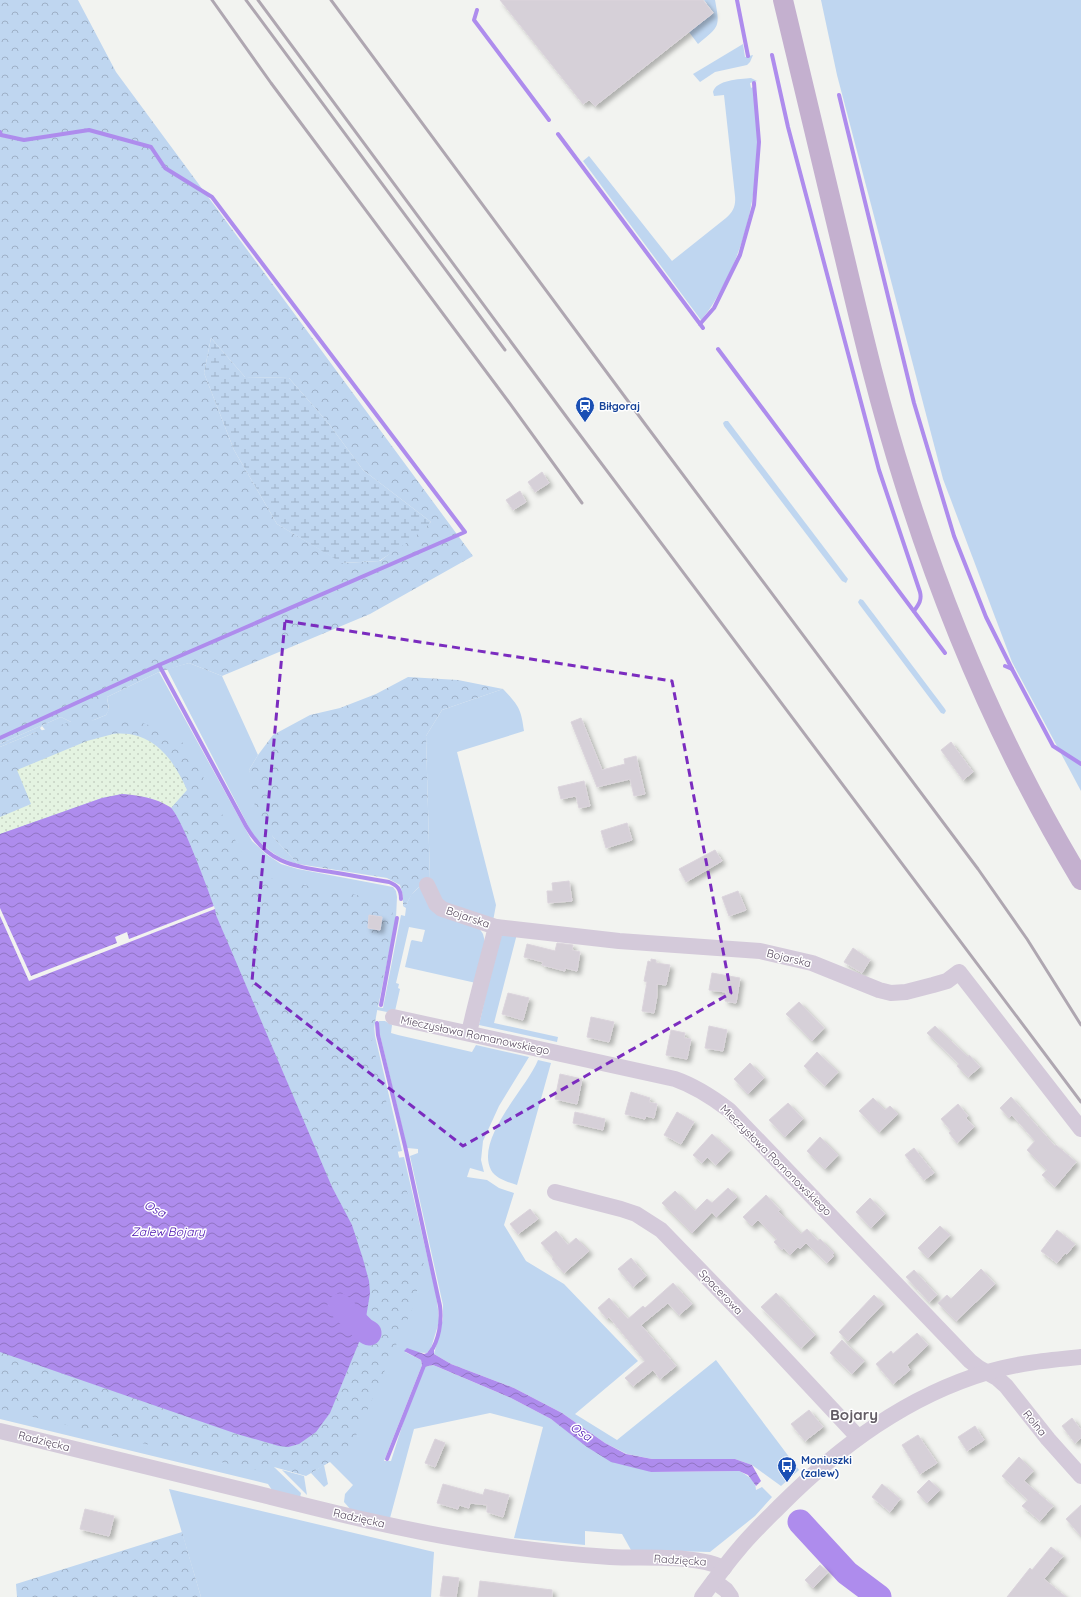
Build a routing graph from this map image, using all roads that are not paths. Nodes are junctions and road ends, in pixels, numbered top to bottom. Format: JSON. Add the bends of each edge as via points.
{"nodes":[{"id":1,"x":782,"y":0,"type":"edge"},
{"id":2,"x":1081,"y":880,"type":"edge"},
{"id":3,"x":427,"y":884,"type":"dead end"},
{"id":4,"x":496,"y":927,"type":"junction"},
{"id":5,"x":393,"y":1017,"type":"dead end"},
{"id":6,"x":469,"y":1033,"type":"junction"},
{"id":7,"x":1081,"y":1129,"type":"edge"},
{"id":8,"x":555,"y":1192,"type":"dead end"},
{"id":9,"x":1081,"y":1357,"type":"edge"},
{"id":10,"x":987,"y":1372,"type":"junction"},
{"id":11,"x":0,"y":1431,"type":"edge"},
{"id":12,"x":858,"y":1437,"type":"junction"},
{"id":13,"x":1081,"y":1476,"type":"edge"},
{"id":14,"x":724,"y":1568,"type":"junction"},
{"id":15,"x":714,"y":1581,"type":"junction"},
{"id":16,"x":702,"y":1597,"type":"edge"},
{"id":17,"x":731,"y":1597,"type":"edge"}],
"edges":[{"from":1,"to":2,"type":"main road","via":[[881,407],[911,505],[948,608],[982,688],[1031,790]]},
{"from":3,"to":4,"type":"street","name":"Bojarska","via":[[436,904],[442,909]]},
{"from":4,"to":6,"type":"street"},
{"from":4,"to":7,"type":"street","name":"Bojarska","via":[[619,941],[760,951],[812,963],[891,993],[906,992],[947,981],[959,972]]},
{"from":5,"to":6,"type":"street","name":"Mieczysława Romanowskiego"},
{"from":6,"to":10,"type":"street","name":"Mieczysława Romanowskiego","via":[[675,1079],[711,1096],[730,1110],[970,1361]]},
{"from":8,"to":12,"type":"street","name":"Spacerowa","via":[[636,1214],[661,1230]]},
{"from":9,"to":10,"type":"street","via":[[1031,1362]]},
{"from":10,"to":12,"type":"street","via":[[921,1398]]},
{"from":10,"to":13,"type":"street","name":"Rolna","via":[[1006,1386]]},
{"from":11,"to":14,"type":"street","name":"Radzięcka","via":[[326,1511],[433,1534],[487,1544],[565,1553],[694,1560],[714,1563]]},
{"from":12,"to":14,"type":"street","via":[[796,1490],[754,1531]]},
{"from":14,"to":15,"type":"street"},
{"from":15,"to":16,"type":"street"},
{"from":15,"to":17,"type":"street"}]}
